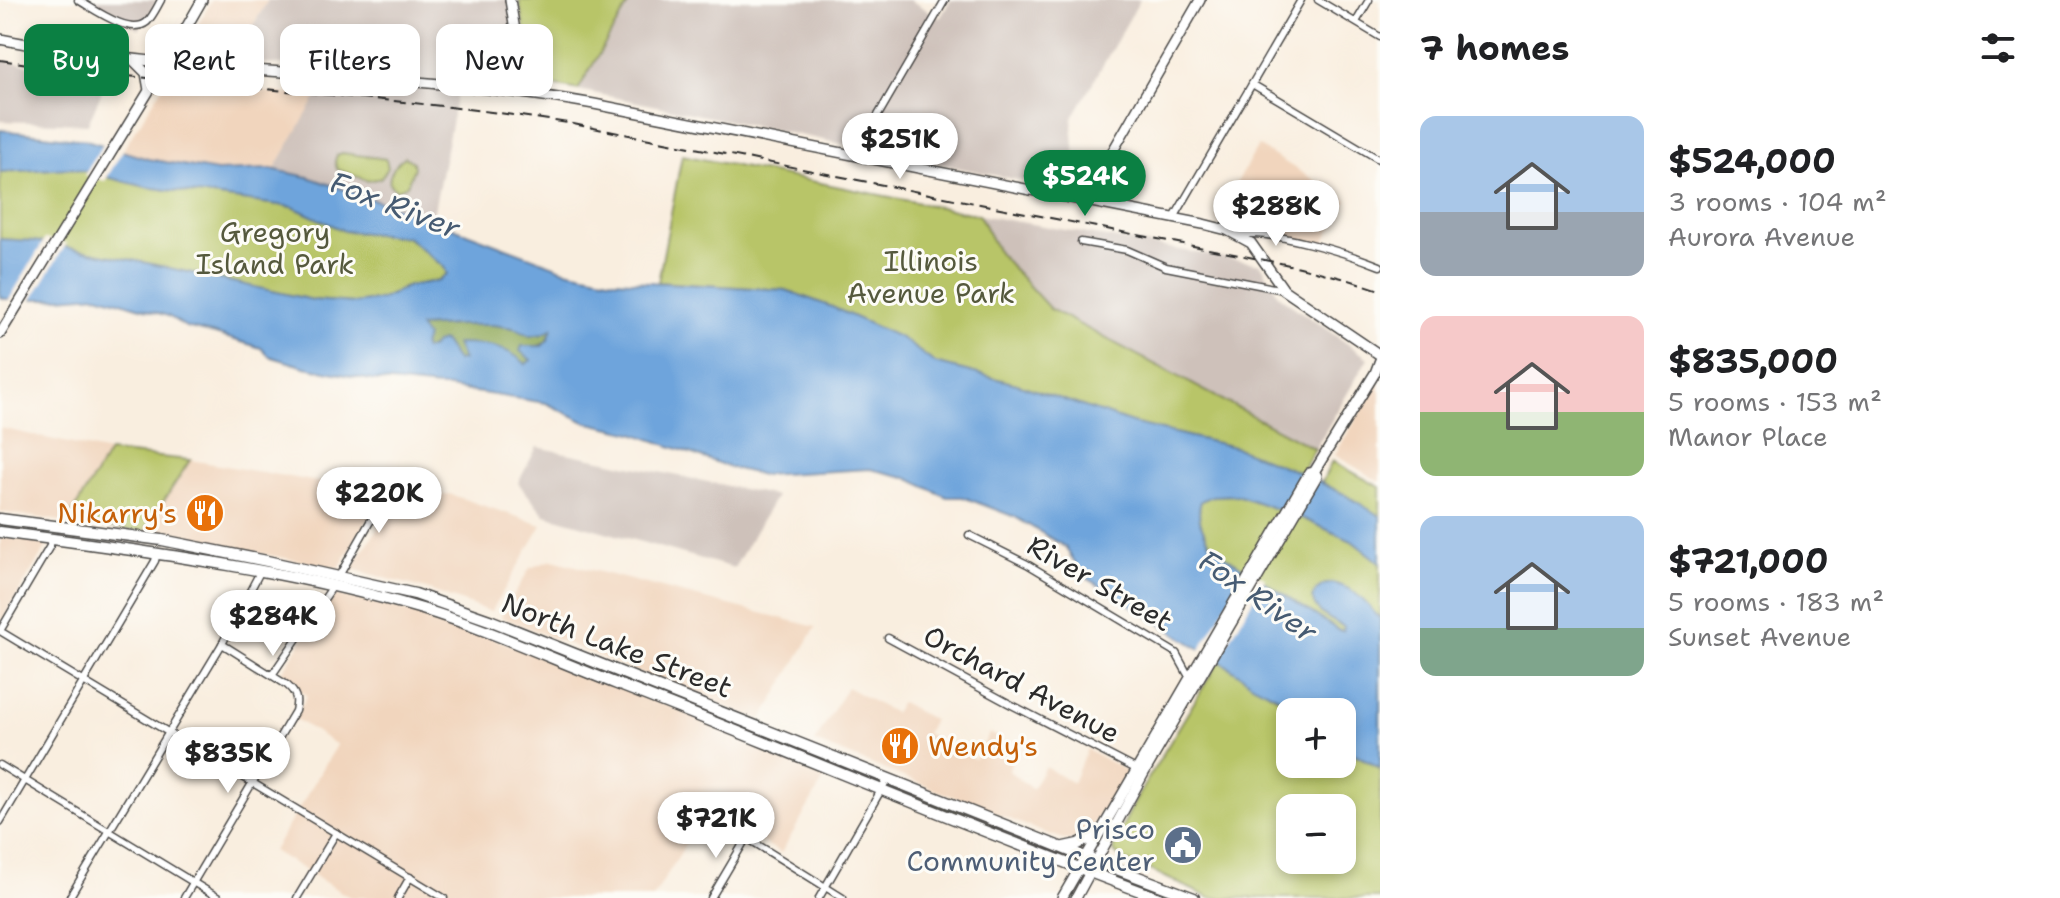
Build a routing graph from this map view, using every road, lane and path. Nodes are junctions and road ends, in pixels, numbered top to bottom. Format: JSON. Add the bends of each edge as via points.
{"nodes":[{"id":1,"x":78,"y":0,"type":"edge"},
{"id":2,"x":161,"y":0,"type":"edge"},
{"id":3,"x":202,"y":0,"type":"edge"},
{"id":4,"x":510,"y":0,"type":"edge"},
{"id":5,"x":945,"y":0,"type":"edge"},
{"id":6,"x":1200,"y":0,"type":"edge"},
{"id":7,"x":1301,"y":0,"type":"edge"},
{"id":8,"x":1318,"y":0,"type":"edge"},
{"id":9,"x":1369,"y":0,"type":"edge"},
{"id":10,"x":1356,"y":22,"type":"junction"},
{"id":11,"x":188,"y":24,"type":"edge"},
{"id":12,"x":514,"y":24,"type":"edge"},
{"id":13,"x":1380,"y":37,"type":"edge"},
{"id":14,"x":0,"y":39,"type":"edge"},
{"id":15,"x":131,"y":59,"type":"junction"},
{"id":16,"x":145,"y":61,"type":"edge"},
{"id":17,"x":264,"y":71,"type":"edge"},
{"id":18,"x":145,"y":72,"type":"edge"},
{"id":19,"x":436,"y":82,"type":"edge"},
{"id":20,"x":1252,"y":84,"type":"junction"},
{"id":21,"x":145,"y":96,"type":"edge"},
{"id":22,"x":546,"y":96,"type":"edge"},
{"id":23,"x":855,"y":155,"type":"junction"},
{"id":24,"x":1380,"y":160,"type":"edge"},
{"id":25,"x":1084,"y":201,"type":"junction"},
{"id":26,"x":1174,"y":218,"type":"junction"},
{"id":27,"x":1240,"y":235,"type":"junction"},
{"id":28,"x":1081,"y":242,"type":"dead end"},
{"id":29,"x":1380,"y":266,"type":"edge"},
{"id":30,"x":1284,"y":290,"type":"junction"},
{"id":31,"x":0,"y":334,"type":"edge"},
{"id":32,"x":1380,"y":357,"type":"edge"},
{"id":33,"x":376,"y":475,"type":"dead end"},
{"id":34,"x":412,"y":487,"type":"dead end"},
{"id":35,"x":388,"y":490,"type":"junction"},
{"id":36,"x":0,"y":519,"type":"edge"},
{"id":37,"x":0,"y":532,"type":"edge"},
{"id":38,"x":969,"y":535,"type":"dead end"},
{"id":39,"x":51,"y":538,"type":"junction"},
{"id":40,"x":157,"y":553,"type":"junction"},
{"id":41,"x":260,"y":572,"type":"junction"},
{"id":42,"x":336,"y":581,"type":"junction"},
{"id":43,"x":0,"y":631,"type":"edge"},
{"id":44,"x":888,"y":638,"type":"dead end"},
{"id":45,"x":222,"y":644,"type":"junction"},
{"id":46,"x":272,"y":675,"type":"junction"},
{"id":47,"x":1195,"y":678,"type":"junction"},
{"id":48,"x":85,"y":681,"type":"junction"},
{"id":49,"x":167,"y":732,"type":"junction"},
{"id":50,"x":0,"y":765,"type":"edge"},
{"id":51,"x":1136,"y":769,"type":"junction"},
{"id":52,"x":888,"y":778,"type":"junction"},
{"id":53,"x":25,"y":780,"type":"junction"},
{"id":54,"x":253,"y":783,"type":"junction"},
{"id":55,"x":882,"y":789,"type":"junction"},
{"id":56,"x":710,"y":815,"type":"dead end"},
{"id":57,"x":0,"y":822,"type":"edge"},
{"id":58,"x":108,"y":831,"type":"junction"},
{"id":59,"x":336,"y":833,"type":"junction"},
{"id":60,"x":1099,"y":833,"type":"junction"},
{"id":61,"x":747,"y":837,"type":"junction"},
{"id":62,"x":1063,"y":848,"type":"junction"},
{"id":63,"x":1091,"y":859,"type":"junction"},
{"id":64,"x":1084,"y":870,"type":"junction"},
{"id":65,"x":410,"y":877,"type":"junction"},
{"id":66,"x":193,"y":882,"type":"junction"},
{"id":67,"x":825,"y":887,"type":"junction"},
{"id":68,"x":69,"y":898,"type":"edge"},
{"id":69,"x":184,"y":898,"type":"edge"},
{"id":70,"x":219,"y":898,"type":"edge"},
{"id":71,"x":297,"y":898,"type":"edge"},
{"id":72,"x":398,"y":898,"type":"edge"},
{"id":73,"x":444,"y":898,"type":"edge"},
{"id":74,"x":711,"y":898,"type":"edge"},
{"id":75,"x":819,"y":898,"type":"edge"},
{"id":76,"x":843,"y":898,"type":"edge"},
{"id":77,"x":1062,"y":898,"type":"edge"},
{"id":78,"x":1076,"y":898,"type":"edge"},
{"id":79,"x":1159,"y":898,"type":"edge"},
{"id":80,"x":1194,"y":898,"type":"edge"}],
"edges":[{"from":1,"to":2,"type":"street","via":[[127,27],[137,27],[146,23]]},
{"from":3,"to":11,"type":"main road"},
{"from":4,"to":12,"type":"main road"},
{"from":5,"to":23,"type":"street"},
{"from":6,"to":25,"type":"main road"},
{"from":7,"to":20,"type":"street"},
{"from":8,"to":10,"type":"street"},
{"from":9,"to":10,"type":"street"},
{"from":10,"to":13,"type":"street"},
{"from":14,"to":15,"type":"main road"},
{"from":15,"to":16,"type":"main road"},
{"from":15,"to":18,"type":"main road"},
{"from":17,"to":19,"type":"main road"},
{"from":20,"to":24,"type":"street"},
{"from":20,"to":26,"type":"street"},
{"from":21,"to":31,"type":"main road"},
{"from":22,"to":23,"type":"main road"},
{"from":23,"to":25,"type":"main road"},
{"from":25,"to":26,"type":"main road"},
{"from":26,"to":27,"type":"main road"},
{"from":27,"to":29,"type":"street","via":[[1264,235]]},
{"from":27,"to":30,"type":"main road"},
{"from":28,"to":30,"type":"street","via":[[1127,250],[1166,267]]},
{"from":30,"to":32,"type":"main road"},
{"from":32,"to":47,"type":"main road"},
{"from":33,"to":35,"type":"street"},
{"from":34,"to":35,"type":"street"},
{"from":35,"to":42,"type":"street"},
{"from":36,"to":42,"type":"main road","name":"North Lake Street","via":[[162,540]]},
{"from":37,"to":39,"type":"main road","name":"North Lake Street"},
{"from":38,"to":47,"type":"street","name":"River Street","via":[[1176,653]]},
{"from":39,"to":40,"type":"main road","name":"North Lake Street"},
{"from":39,"to":43,"type":"street"},
{"from":40,"to":41,"type":"main road","name":"North Lake Street"},
{"from":40,"to":48,"type":"street"},
{"from":41,"to":42,"type":"main road","name":"North Lake Street"},
{"from":41,"to":45,"type":"street"},
{"from":42,"to":46,"type":"street"},
{"from":42,"to":52,"type":"main road","name":"North Lake Street","via":[[452,606]]},
{"from":42,"to":55,"type":"main road","name":"North Lake Street","via":[[448,617]]},
{"from":43,"to":48,"type":"street"},
{"from":44,"to":51,"type":"street","name":"Orchard Avenue"},
{"from":45,"to":46,"type":"street"},
{"from":45,"to":49,"type":"street"},
{"from":46,"to":54,"type":"street","via":[[293,692],[295,711]]},
{"from":47,"to":51,"type":"main road"},
{"from":47,"to":63,"type":"main road"},
{"from":48,"to":49,"type":"street"},
{"from":48,"to":53,"type":"street"},
{"from":49,"to":54,"type":"street"},
{"from":49,"to":58,"type":"street"},
{"from":50,"to":53,"type":"street"},
{"from":51,"to":60,"type":"main road"},
{"from":52,"to":55,"type":"street"},
{"from":52,"to":62,"type":"main road","name":"North Lake Street"},
{"from":53,"to":57,"type":"street"},
{"from":53,"to":58,"type":"street"},
{"from":54,"to":59,"type":"street"},
{"from":54,"to":66,"type":"street"},
{"from":55,"to":64,"type":"main road","name":"North Lake Street"},
{"from":55,"to":67,"type":"street"},
{"from":56,"to":61,"type":"street"},
{"from":58,"to":66,"type":"street"},
{"from":58,"to":68,"type":"street"},
{"from":59,"to":65,"type":"street"},
{"from":59,"to":71,"type":"street"},
{"from":60,"to":62,"type":"main road"},
{"from":60,"to":63,"type":"main road"},
{"from":61,"to":67,"type":"street"},
{"from":61,"to":74,"type":"street"},
{"from":62,"to":63,"type":"main road","name":"North Lake Street"},
{"from":63,"to":64,"type":"main road"},
{"from":63,"to":80,"type":"main road","name":"North Lake Street"},
{"from":64,"to":77,"type":"main road"},
{"from":64,"to":78,"type":"main road"},
{"from":64,"to":79,"type":"main road","name":"North Lake Street"},
{"from":65,"to":72,"type":"street"},
{"from":65,"to":73,"type":"street"},
{"from":66,"to":69,"type":"street"},
{"from":66,"to":70,"type":"street"},
{"from":67,"to":75,"type":"street"},
{"from":67,"to":76,"type":"street"}]}
